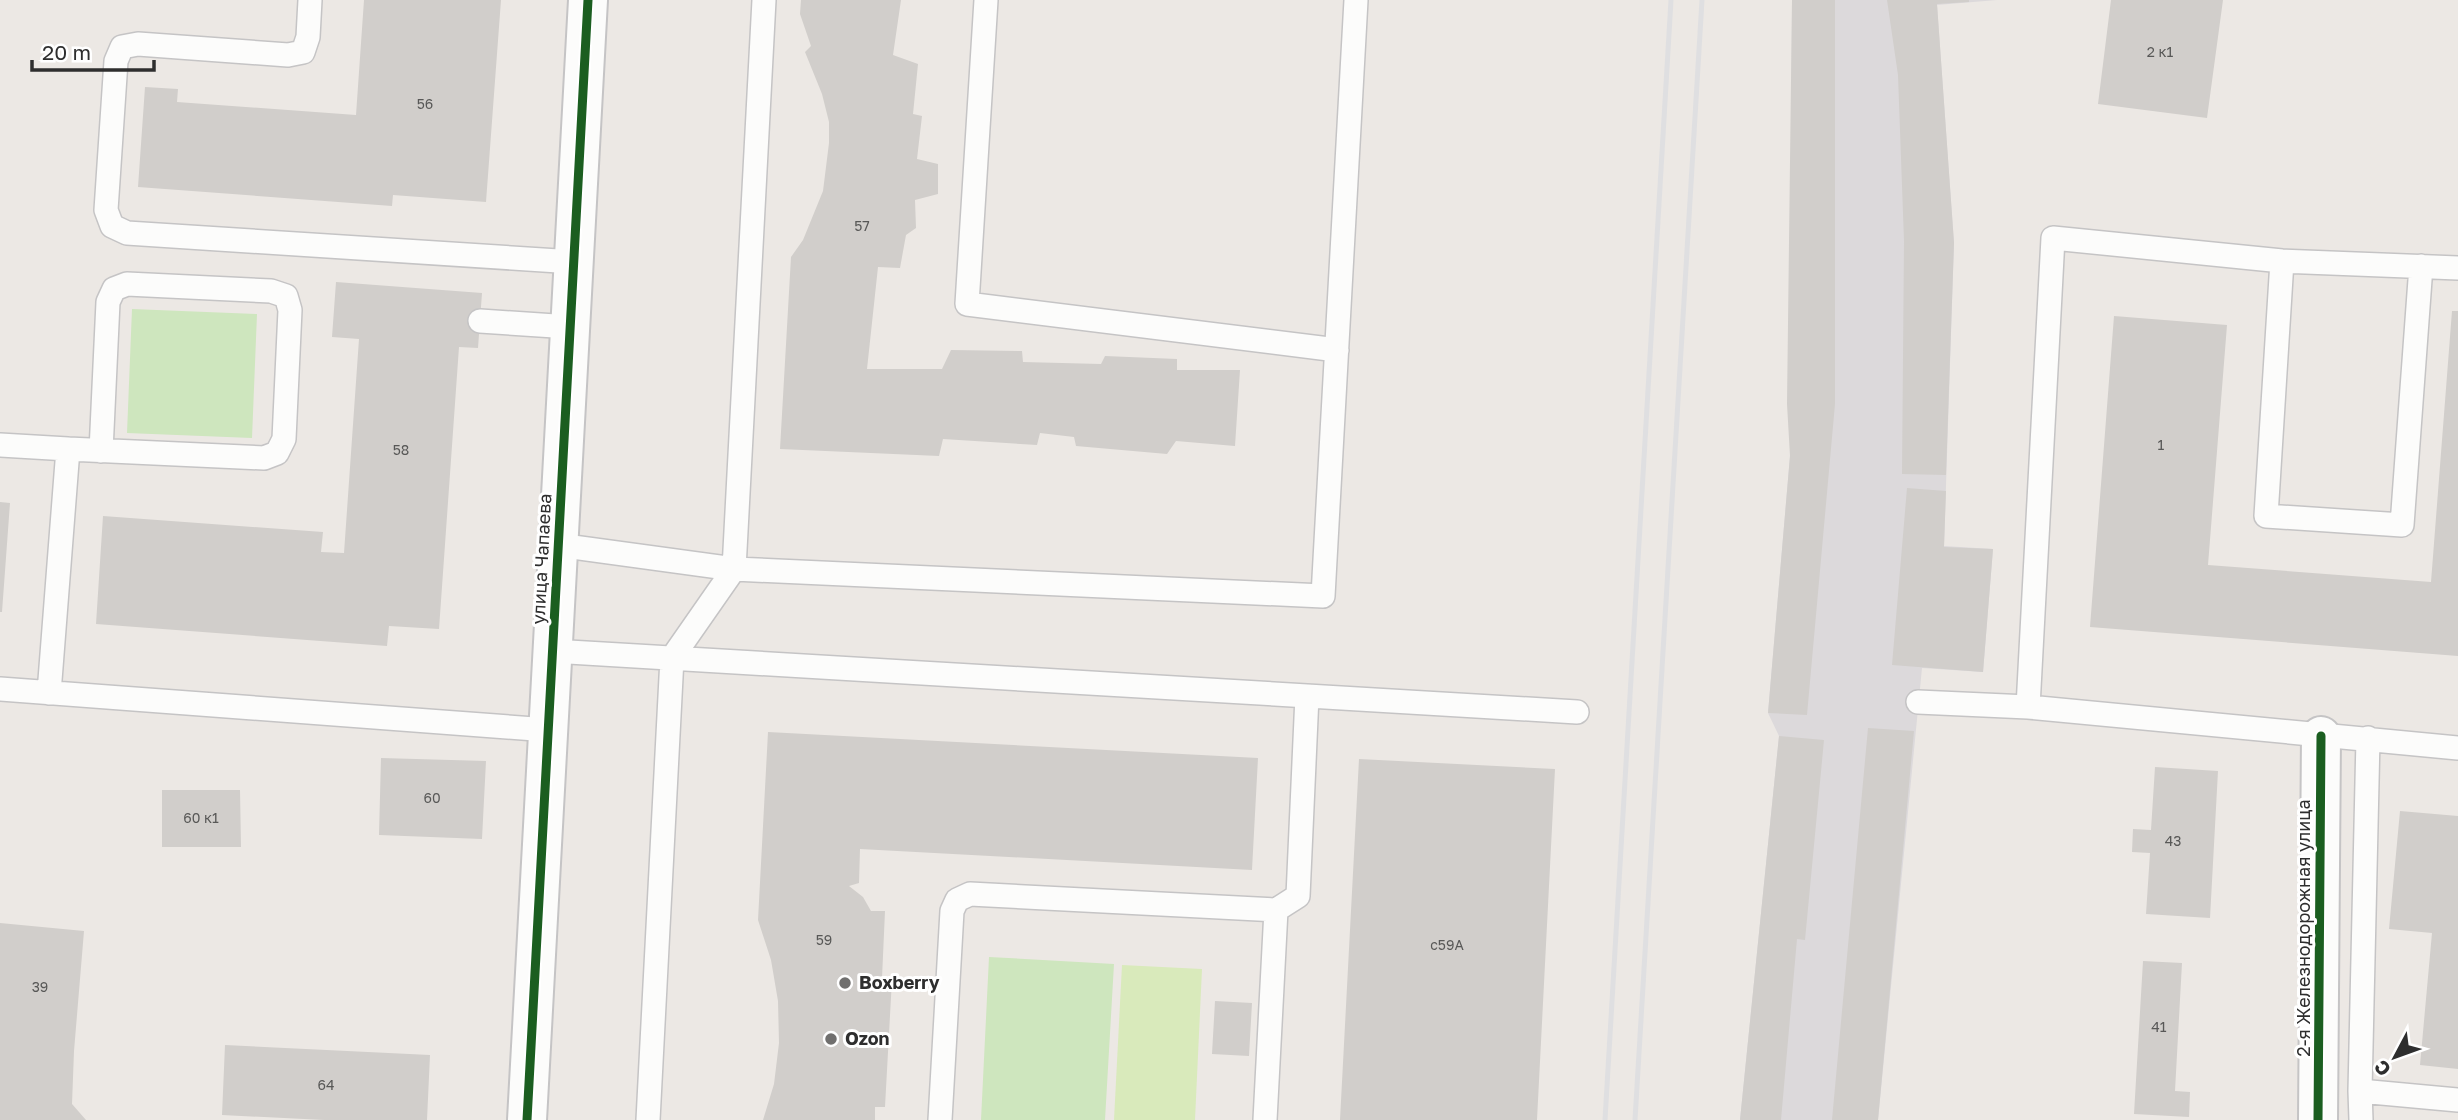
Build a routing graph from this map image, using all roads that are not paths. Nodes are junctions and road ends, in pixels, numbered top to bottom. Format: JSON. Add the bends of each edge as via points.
{"nodes":[{"id":1,"x":310,"y":0,"type":"edge"},
{"id":2,"x":589,"y":0,"type":"edge"},
{"id":3,"x":764,"y":0,"type":"edge"},
{"id":4,"x":986,"y":0,"type":"edge"},
{"id":5,"x":1356,"y":0,"type":"edge"},
{"id":6,"x":2282,"y":261,"type":"junction"},
{"id":7,"x":574,"y":262,"type":"junction"},
{"id":8,"x":2421,"y":266,"type":"junction"},
{"id":9,"x":2458,"y":268,"type":"edge"},
{"id":10,"x":480,"y":321,"type":"dead end"},
{"id":11,"x":570,"y":327,"type":"junction"},
{"id":12,"x":1337,"y":350,"type":"junction"},
{"id":13,"x":0,"y":445,"type":"edge"},
{"id":14,"x":68,"y":449,"type":"junction"},
{"id":15,"x":101,"y":451,"type":"junction"},
{"id":16,"x":558,"y":545,"type":"junction"},
{"id":17,"x":734,"y":569,"type":"junction"},
{"id":18,"x":552,"y":651,"type":"junction"},
{"id":19,"x":672,"y":658,"type":"junction"},
{"id":20,"x":0,"y":689,"type":"edge"},
{"id":21,"x":49,"y":693,"type":"junction"},
{"id":22,"x":1307,"y":696,"type":"junction"},
{"id":23,"x":1918,"y":702,"type":"dead end"},
{"id":24,"x":2028,"y":707,"type":"junction"},
{"id":25,"x":1577,"y":712,"type":"dead end"},
{"id":26,"x":548,"y":730,"type":"junction"},
{"id":27,"x":2321,"y":736,"type":"junction"},
{"id":28,"x":2368,"y":738,"type":"junction"},
{"id":29,"x":2458,"y":748,"type":"edge"},
{"id":30,"x":1276,"y":910,"type":"junction"},
{"id":31,"x":2360,"y":1091,"type":"junction"},
{"id":32,"x":2458,"y":1100,"type":"edge"},
{"id":33,"x":527,"y":1120,"type":"edge"},
{"id":34,"x":648,"y":1120,"type":"edge"},
{"id":35,"x":940,"y":1120,"type":"edge"},
{"id":36,"x":1265,"y":1120,"type":"edge"},
{"id":37,"x":2318,"y":1120,"type":"edge"},
{"id":38,"x":2361,"y":1120,"type":"edge"}],
"edges":[{"from":1,"to":7,"type":"lane","via":[[303,52],[122,47],[116,61],[106,210],[112,226],[127,233]]},
{"from":2,"to":7,"type":"street","name":"улица Чапаева"},
{"from":3,"to":17,"type":"lane"},
{"from":4,"to":12,"type":"lane","via":[[967,304]]},
{"from":5,"to":12,"type":"lane"},
{"from":6,"to":8,"type":"lane"},
{"from":6,"to":8,"type":"lane","via":[[2266,516],[2402,525]]},
{"from":6,"to":24,"type":"lane","via":[[2053,238]]},
{"from":7,"to":11,"type":"street","name":"улица Чапаева"},
{"from":8,"to":9,"type":"lane"},
{"from":10,"to":11,"type":"lane"},
{"from":11,"to":16,"type":"street","name":"улица Чапаева"},
{"from":12,"to":17,"type":"lane","via":[[1323,596]]},
{"from":13,"to":14,"type":"lane"},
{"from":14,"to":15,"type":"lane"},
{"from":14,"to":21,"type":"lane"},
{"from":15,"to":15,"type":"lane","via":[[264,458],[277,453],[284,439],[290,310],[286,296],[271,291],[127,284],[114,289],[108,302]]},
{"from":16,"to":17,"type":"lane"},
{"from":16,"to":18,"type":"street","name":"улица Чапаева"},
{"from":17,"to":19,"type":"lane"},
{"from":18,"to":19,"type":"lane"},
{"from":18,"to":26,"type":"street","name":"улица Чапаева"},
{"from":19,"to":22,"type":"lane"},
{"from":19,"to":34,"type":"lane"},
{"from":20,"to":21,"type":"lane"},
{"from":21,"to":26,"type":"lane"},
{"from":22,"to":25,"type":"lane"},
{"from":22,"to":30,"type":"lane","via":[[1298,896]]},
{"from":23,"to":24,"type":"lane"},
{"from":24,"to":27,"type":"lane"},
{"from":26,"to":33,"type":"street","name":"улица Чапаева"},
{"from":27,"to":28,"type":"lane"},
{"from":27,"to":37,"type":"street","name":"2-я Железнодорожная улица"},
{"from":28,"to":29,"type":"lane"},
{"from":28,"to":31,"type":"lane"},
{"from":30,"to":35,"type":"lane","via":[[970,894],[957,900],[951,911]]},
{"from":30,"to":36,"type":"lane"},
{"from":31,"to":32,"type":"lane"},
{"from":31,"to":38,"type":"lane"}]}
